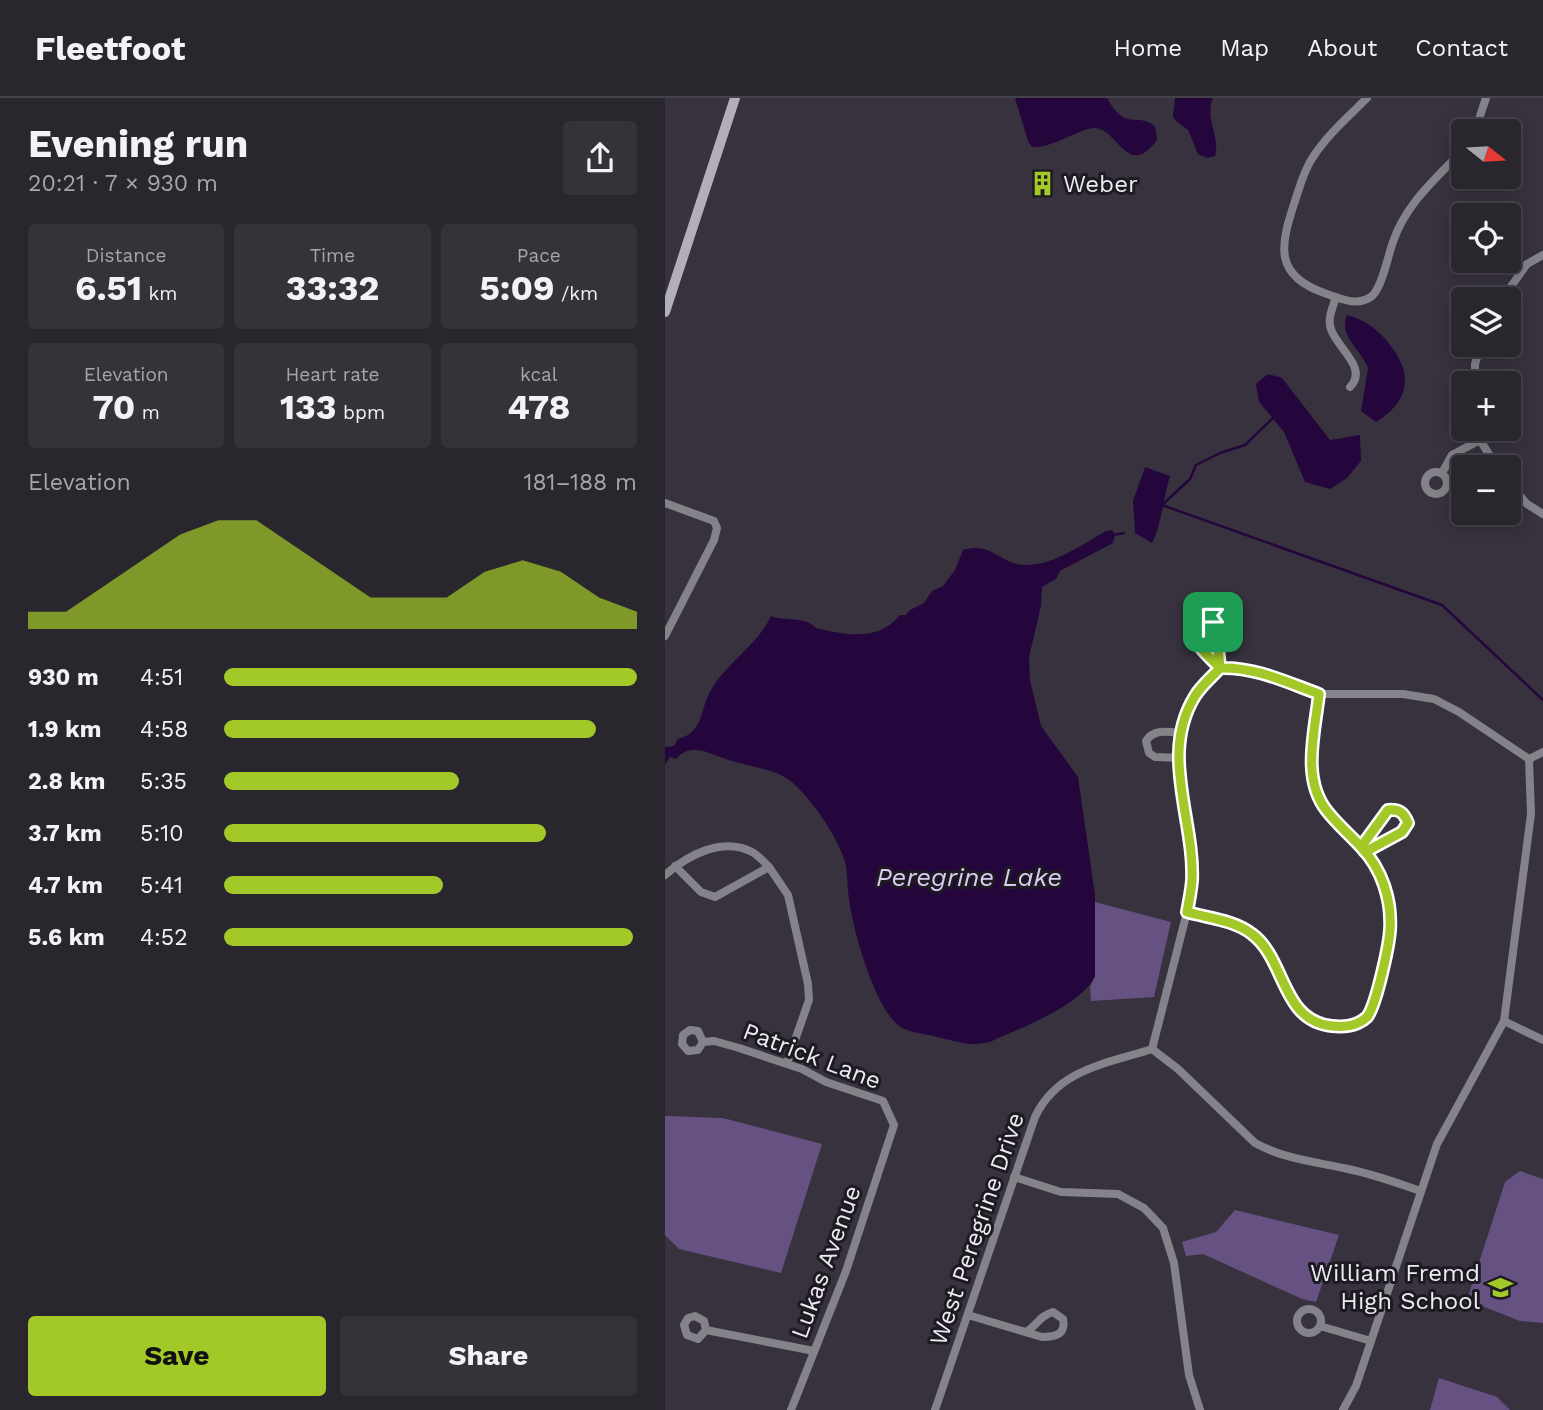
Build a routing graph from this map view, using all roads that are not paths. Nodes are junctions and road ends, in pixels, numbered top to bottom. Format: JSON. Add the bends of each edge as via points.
{"nodes":[{"id":1,"x":735,"y":98,"type":"edge"},
{"id":2,"x":1367,"y":98,"type":"edge"},
{"id":3,"x":1486,"y":98,"type":"edge"},
{"id":4,"x":1479,"y":119,"type":"edge"},
{"id":5,"x":1451,"y":162,"type":"edge"},
{"id":6,"x":1543,"y":255,"type":"edge"},
{"id":7,"x":1511,"y":287,"type":"edge"},
{"id":8,"x":1336,"y":297,"type":"junction"},
{"id":9,"x":665,"y":312,"type":"edge"},
{"id":10,"x":1350,"y":387,"type":"dead end"},
{"id":11,"x":1478,"y":441,"type":"edge"},
{"id":12,"x":1442,"y":473,"type":"dead end"},
{"id":13,"x":1521,"y":497,"type":"edge"},
{"id":14,"x":665,"y":503,"type":"edge"},
{"id":15,"x":1543,"y":514,"type":"edge"},
{"id":16,"x":665,"y":636,"type":"edge"},
{"id":17,"x":1220,"y":668,"type":"junction"},
{"id":18,"x":1319,"y":694,"type":"junction"},
{"id":19,"x":1182,"y":733,"type":"junction"},
{"id":20,"x":1543,"y":752,"type":"edge"},
{"id":21,"x":1179,"y":758,"type":"junction"},
{"id":22,"x":1529,"y":759,"type":"junction"},
{"id":23,"x":1363,"y":849,"type":"junction"},
{"id":24,"x":675,"y":866,"type":"junction"},
{"id":25,"x":769,"y":867,"type":"junction"},
{"id":26,"x":665,"y":875,"type":"edge"},
{"id":27,"x":1187,"y":912,"type":"junction"},
{"id":28,"x":1504,"y":1021,"type":"junction"},
{"id":29,"x":1543,"y":1040,"type":"edge"},
{"id":30,"x":703,"y":1042,"type":"dead end"},
{"id":31,"x":1152,"y":1049,"type":"junction"},
{"id":32,"x":787,"y":1063,"type":"junction"},
{"id":33,"x":894,"y":1125,"type":"joint"},
{"id":34,"x":1014,"y":1177,"type":"junction"},
{"id":35,"x":1421,"y":1191,"type":"junction"},
{"id":36,"x":968,"y":1315,"type":"junction"},
{"id":37,"x":1320,"y":1326,"type":"dead end"},
{"id":38,"x":706,"y":1330,"type":"dead end"},
{"id":39,"x":1026,"y":1332,"type":"dead end"},
{"id":40,"x":1371,"y":1341,"type":"junction"},
{"id":41,"x":814,"y":1351,"type":"junction"},
{"id":42,"x":791,"y":1410,"type":"edge"},
{"id":43,"x":935,"y":1410,"type":"edge"},
{"id":44,"x":1200,"y":1410,"type":"edge"},
{"id":45,"x":1343,"y":1410,"type":"edge"}],
"edges":[{"from":1,"to":9,"type":"main road"},
{"from":2,"to":8,"type":"street","via":[[1309,163],[1283,243],[1283,257],[1292,275],[1310,288]]},
{"from":3,"to":4,"type":"street"},
{"from":5,"to":8,"type":"street","via":[[1407,212],[1376,292],[1363,301]]},
{"from":6,"to":7,"type":"street","via":[[1527,264]]},
{"from":8,"to":10,"type":"street","via":[[1329,324],[1355,371]]},
{"from":11,"to":12,"type":"street","via":[[1452,455]]},
{"from":13,"to":15,"type":"street"},
{"from":14,"to":16,"type":"street","via":[[714,521],[717,528]]},
{"from":17,"to":17,"type":"street","via":[[1216,628],[1209,620],[1196,622],[1193,638]]},
{"from":17,"to":18,"type":"street","via":[[1257,671]]},
{"from":17,"to":19,"type":"street","via":[[1195,696]]},
{"from":18,"to":22,"type":"street","via":[[1403,694],[1434,699]]},
{"from":18,"to":23,"type":"street","via":[[1313,782],[1326,810]]},
{"from":19,"to":21,"type":"street"},
{"from":19,"to":21,"type":"street","via":[[1158,732],[1146,741],[1149,754]]},
{"from":20,"to":22,"type":"street"},
{"from":21,"to":27,"type":"street","via":[[1192,880]]},
{"from":22,"to":28,"type":"street","via":[[1531,814]]},
{"from":23,"to":23,"type":"street","via":[[1402,832],[1408,823],[1401,812],[1388,810]]},
{"from":23,"to":27,"type":"street","via":[[1379,874],[1391,908],[1389,940],[1373,1005],[1366,1018],[1354,1024],[1314,1023],[1287,994],[1268,952],[1252,933]]},
{"from":24,"to":25,"type":"street","via":[[703,849],[728,846],[751,851]]},
{"from":24,"to":25,"type":"street","via":[[701,892],[715,897]]},
{"from":24,"to":26,"type":"street"},
{"from":25,"to":32,"type":"street","via":[[788,895],[808,984],[809,1000]]},
{"from":27,"to":31,"type":"street"},
{"from":28,"to":29,"type":"street"},
{"from":28,"to":35,"type":"street","via":[[1437,1144]]},
{"from":30,"to":32,"type":"street","name":"Patrick Lane","via":[[714,1041]]},
{"from":31,"to":34,"type":"street","name":"West Peregrine Drive","via":[[1082,1072],[1051,1090],[1035,1117]]},
{"from":31,"to":35,"type":"street","via":[[1255,1143],[1279,1155]]},
{"from":32,"to":33,"type":"street","name":"Patrick Lane","via":[[883,1101]]},
{"from":33,"to":41,"type":"street","name":"Lukas Avenue"},
{"from":34,"to":36,"type":"street","name":"West Peregrine Drive"},
{"from":34,"to":44,"type":"street","via":[[1061,1192],[1118,1194],[1144,1208],[1163,1228],[1174,1263],[1189,1375]]},
{"from":35,"to":40,"type":"street"},
{"from":36,"to":39,"type":"street"},
{"from":36,"to":43,"type":"street","name":"West Peregrine Drive"},
{"from":37,"to":40,"type":"street"},
{"from":38,"to":41,"type":"street"},
{"from":40,"to":45,"type":"street"},
{"from":41,"to":42,"type":"street","name":"Lukas Avenue"}]}
